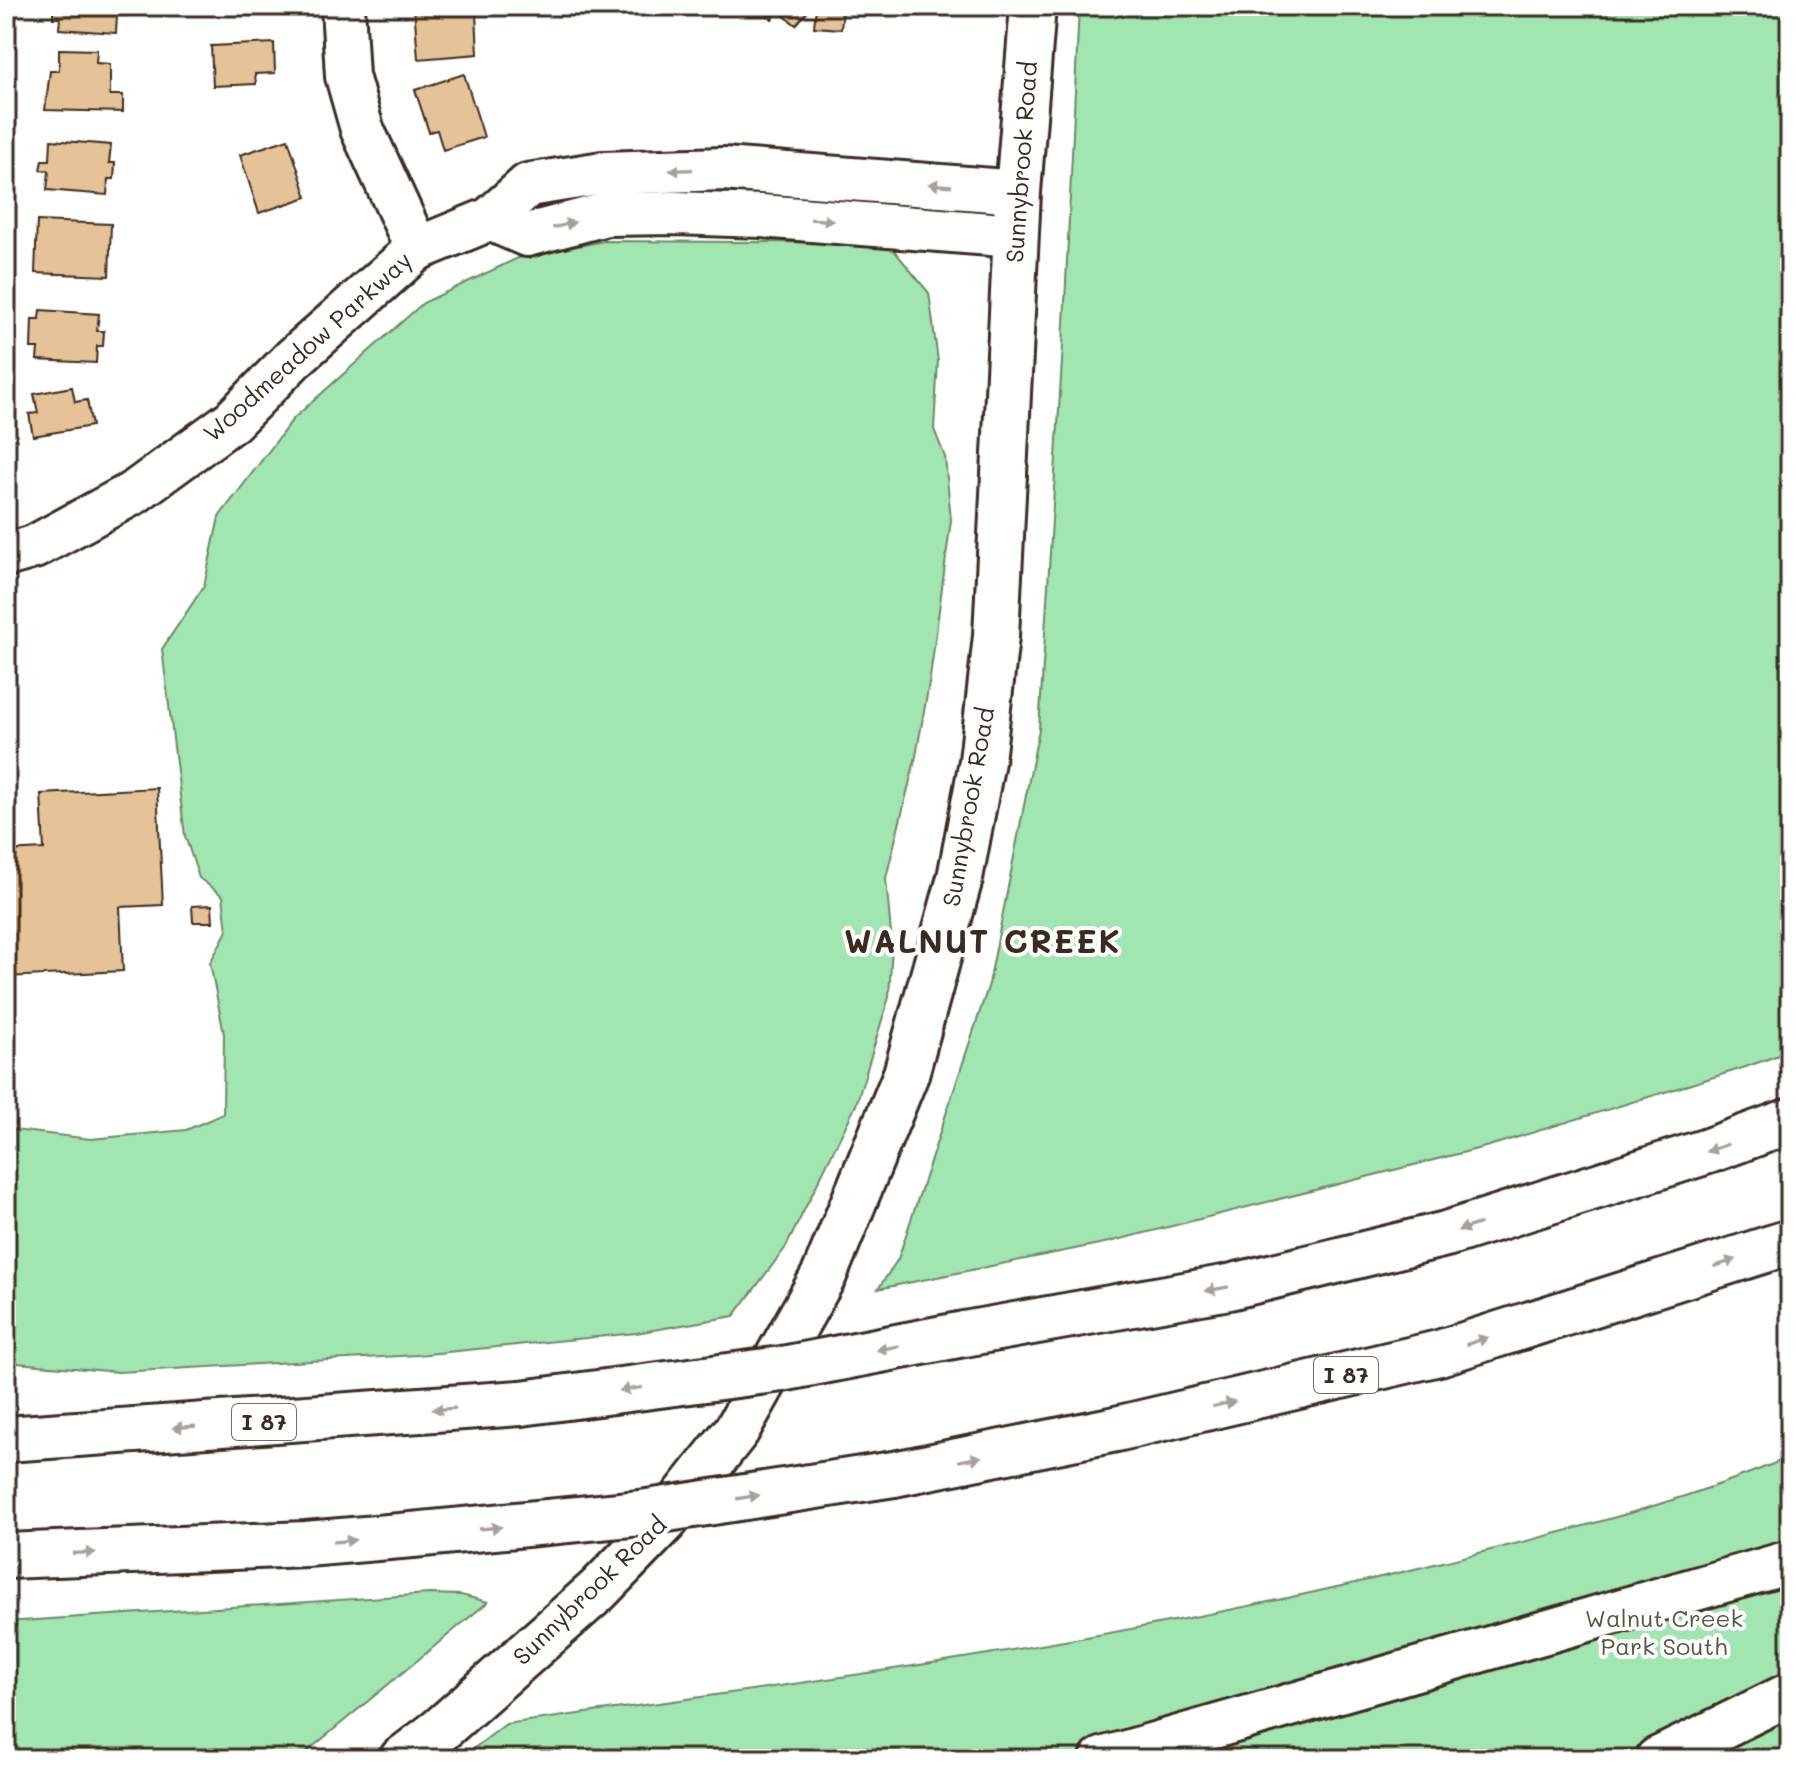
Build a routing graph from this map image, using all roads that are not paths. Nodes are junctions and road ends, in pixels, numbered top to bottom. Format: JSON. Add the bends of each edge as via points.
{"nodes":[{"id":1,"x":343,"y":6,"type":"edge"},
{"id":2,"x":1033,"y":6,"type":"edge"},
{"id":3,"x":723,"y":169,"type":"junction"},
{"id":4,"x":1018,"y":192,"type":"junction"},
{"id":5,"x":721,"y":215,"type":"junction"},
{"id":6,"x":490,"y":219,"type":"junction"},
{"id":7,"x":1016,"y":236,"type":"junction"},
{"id":8,"x":417,"y":249,"type":"junction"},
{"id":9,"x":6,"y":555,"type":"edge"},
{"id":10,"x":1790,"y":1121,"type":"edge"},
{"id":11,"x":1790,"y":1242,"type":"edge"},
{"id":12,"x":6,"y":1439,"type":"edge"},
{"id":13,"x":6,"y":1556,"type":"edge"},
{"id":14,"x":1790,"y":1562,"type":"edge"},
{"id":15,"x":1790,"y":1694,"type":"edge"},
{"id":16,"x":1117,"y":1757,"type":"edge"},
{"id":17,"x":402,"y":1759,"type":"edge"},
{"id":18,"x":1657,"y":1759,"type":"edge"}],
"edges":[{"from":1,"to":8,"type":"street","via":[[347,76],[362,129]]},
{"from":2,"to":4,"type":"main road","name":"Sunnybrook Road"},
{"from":4,"to":3,"type":"street","name":"Woodmeadow Parkway","one_way":true},
{"from":3,"to":5,"type":"street"},
{"from":3,"to":6,"type":"street","name":"Woodmeadow Parkway","one_way":true,"via":[[603,173],[528,185]]},
{"from":4,"to":7,"type":"main road","name":"Sunnybrook Road"},
{"from":6,"to":5,"type":"street","one_way":true,"via":[[527,235],[606,214]]},
{"from":5,"to":7,"type":"street","one_way":true},
{"from":6,"to":8,"type":"street","name":"Woodmeadow Parkway"},
{"from":7,"to":17,"type":"main road","name":"Sunnybrook Road","via":[[996,636],[982,761],[960,878],[906,1074],[824,1275],[737,1430],[665,1521],[598,1590]]},
{"from":8,"to":9,"type":"street","name":"Woodmeadow Parkway","via":[[232,421],[135,492],[34,547]]},
{"from":10,"to":12,"type":"main road","number":"I 87","one_way":true,"bridge":true,"via":[[1446,1234],[1229,1287],[782,1369],[521,1403]]},
{"from":13,"to":11,"type":"main road","number":"I 87","one_way":true,"bridge":true,"via":[[412,1535],[641,1513],[894,1474],[1116,1429],[1439,1353]]},
{"from":14,"to":16,"type":"street"},
{"from":15,"to":18,"type":"street"}]}
